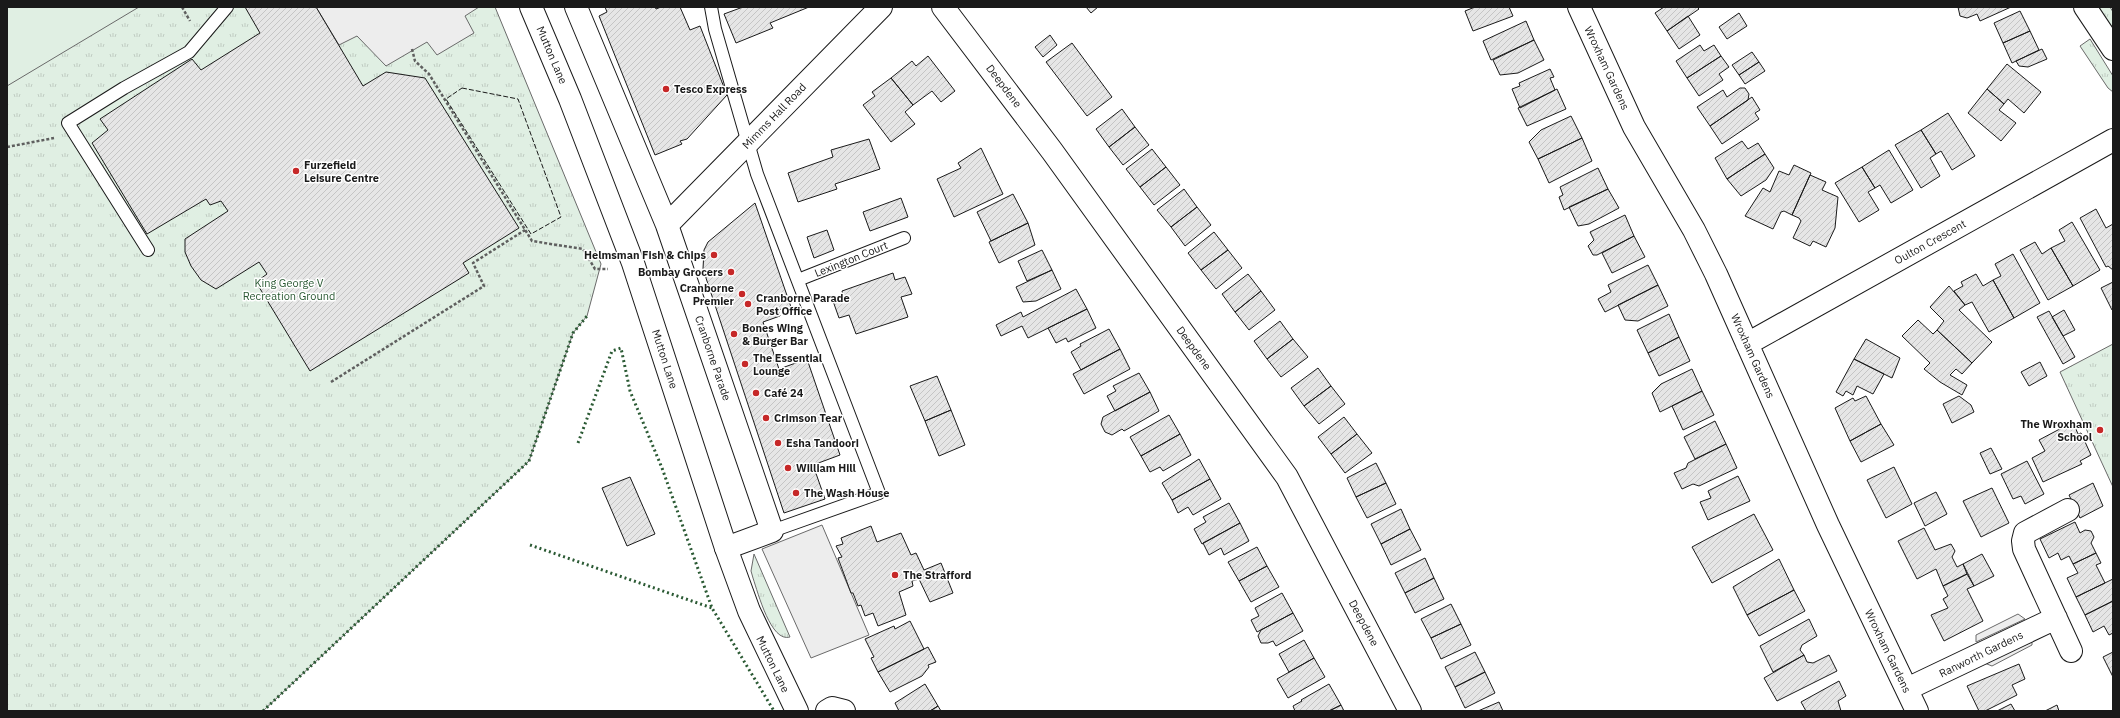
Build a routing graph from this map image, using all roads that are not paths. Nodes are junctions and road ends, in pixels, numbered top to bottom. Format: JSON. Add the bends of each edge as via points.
{"nodes":[{"id":1,"x":227,"y":7,"type":"edge"},
{"id":2,"x":531,"y":7,"type":"edge"},
{"id":3,"x":576,"y":7,"type":"edge"},
{"id":4,"x":711,"y":7,"type":"edge"},
{"id":5,"x":881,"y":7,"type":"edge"},
{"id":6,"x":943,"y":7,"type":"edge"},
{"id":7,"x":1579,"y":7,"type":"edge"},
{"id":8,"x":2085,"y":7,"type":"edge"},
{"id":9,"x":2113,"y":49,"type":"edge"},
{"id":10,"x":2113,"y":140,"type":"edge"},
{"id":11,"x":748,"y":141,"type":"junction"},
{"id":12,"x":667,"y":225,"type":"junction"},
{"id":13,"x":904,"y":238,"type":"dead end"},
{"id":14,"x":148,"y":250,"type":"dead end"},
{"id":15,"x":798,"y":280,"type":"junction"},
{"id":16,"x":1747,"y":344,"type":"junction"},
{"id":17,"x":2068,"y":510,"type":"dead end"},
{"id":18,"x":772,"y":531,"type":"junction"},
{"id":19,"x":726,"y":548,"type":"junction"},
{"id":20,"x":2056,"y":618,"type":"junction"},
{"id":21,"x":2072,"y":651,"type":"dead end"},
{"id":22,"x":1906,"y":689,"type":"junction"},
{"id":23,"x":797,"y":711,"type":"edge"},
{"id":24,"x":827,"y":711,"type":"edge"},
{"id":25,"x":844,"y":711,"type":"edge"},
{"id":26,"x":1410,"y":711,"type":"edge"},
{"id":27,"x":1917,"y":711,"type":"edge"}],
"edges":[{"from":1,"to":14,"type":"lane","via":[[189,52],[124,88],[68,124]]},
{"from":2,"to":19,"type":"street","name":"Mutton Lane","via":[[570,99],[633,263]]},
{"from":3,"to":12,"type":"street","name":"Cranborne Parade"},
{"from":4,"to":11,"type":"lane"},
{"from":5,"to":11,"type":"street","name":"Mimms Hall Road"},
{"from":6,"to":26,"type":"street","name":"Deepdene","via":[[1052,151],[1287,477]]},
{"from":7,"to":16,"type":"street","name":"Wroxham Gardens","via":[[1634,127],[1694,230]]},
{"from":8,"to":9,"type":"street"},
{"from":10,"to":16,"type":"street","name":"Oulton Crescent"},
{"from":11,"to":12,"type":"street","name":"Mimms Hall Road"},
{"from":11,"to":15,"type":"lane","via":[[757,174]]},
{"from":12,"to":18,"type":"street","name":"Cranborne Parade"},
{"from":13,"to":15,"type":"lane","name":"Lexington Court"},
{"from":15,"to":18,"type":"lane","via":[[879,493]]},
{"from":16,"to":22,"type":"street","name":"Wroxham Gardens","via":[[1828,525]]},
{"from":17,"to":20,"type":"street","via":[[2025,533],[2023,541],[2024,549]]},
{"from":18,"to":19,"type":"street"},
{"from":19,"to":23,"type":"street","name":"Mutton Lane","via":[[748,611]]},
{"from":20,"to":21,"type":"street"},
{"from":20,"to":22,"type":"street","name":"Ranworth Gardens"},
{"from":22,"to":27,"type":"street","name":"Wroxham Gardens"},
{"from":24,"to":25,"type":"street","via":[[832,708]]}]}
